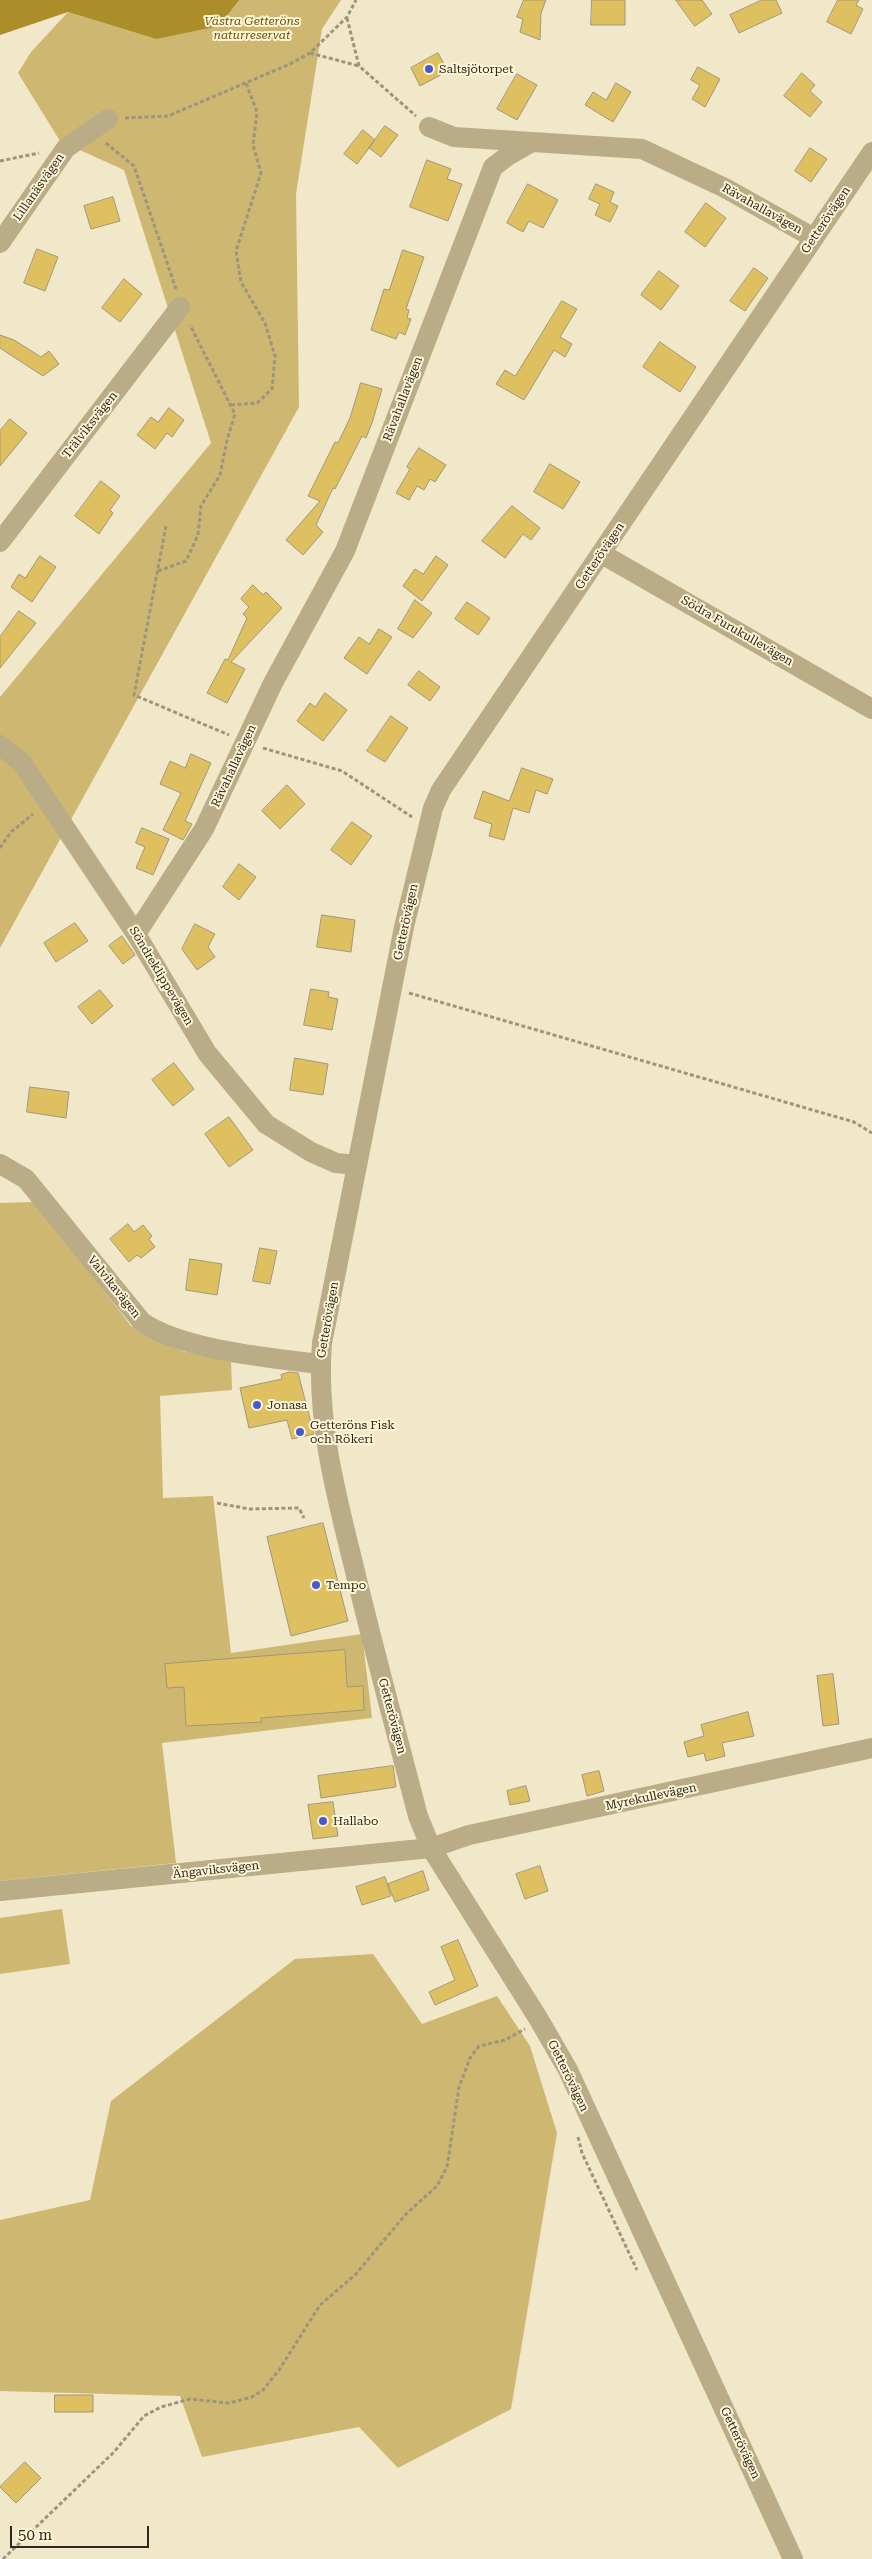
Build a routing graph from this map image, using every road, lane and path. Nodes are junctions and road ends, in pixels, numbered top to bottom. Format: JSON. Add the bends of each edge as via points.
{"nodes":[{"id":1,"x":356,"y":0,"type":"edge"},
{"id":2,"x":346,"y":17,"type":"junction"},
{"id":3,"x":310,"y":52,"type":"junction"},
{"id":4,"x":358,"y":66,"type":"junction"},
{"id":5,"x":246,"y":83,"type":"junction"},
{"id":6,"x":101,"y":123,"type":"junction"},
{"id":7,"x":429,"y":127,"type":"joint"},
{"id":8,"x":532,"y":142,"type":"junction"},
{"id":9,"x":66,"y":148,"type":"junction"},
{"id":10,"x":872,"y":152,"type":"edge"},
{"id":11,"x":0,"y":161,"type":"edge"},
{"id":12,"x":814,"y":238,"type":"junction"},
{"id":13,"x":0,"y":243,"type":"edge"},
{"id":14,"x":180,"y":307,"type":"junction"},
{"id":15,"x":231,"y":404,"type":"junction"},
{"id":16,"x":166,"y":526,"type":"dead end"},
{"id":17,"x":0,"y":542,"type":"edge"},
{"id":18,"x":602,"y":554,"type":"junction"},
{"id":19,"x":158,"y":571,"type":"junction"},
{"id":20,"x":872,"y":709,"type":"edge"},
{"id":21,"x":245,"y":742,"type":"junction"},
{"id":22,"x":0,"y":745,"type":"edge"},
{"id":23,"x":48,"y":802,"type":"junction"},
{"id":24,"x":427,"y":827,"type":"junction"},
{"id":25,"x":0,"y":848,"type":"edge"},
{"id":26,"x":136,"y":934,"type":"junction"},
{"id":27,"x":392,"y":988,"type":"junction"},
{"id":28,"x":872,"y":1133,"type":"edge"},
{"id":29,"x":0,"y":1164,"type":"edge"},
{"id":30,"x":357,"y":1165,"type":"junction"},
{"id":31,"x":320,"y":1364,"type":"junction"},
{"id":32,"x":217,"y":1504,"type":"dead end"},
{"id":33,"x":304,"y":1518,"type":"dead end"},
{"id":34,"x":872,"y":1748,"type":"edge"},
{"id":35,"x":431,"y":1848,"type":"junction"},
{"id":36,"x":0,"y":1891,"type":"edge"},
{"id":37,"x":538,"y":2018,"type":"junction"},
{"id":38,"x":3,"y":2559,"type":"edge"},
{"id":39,"x":793,"y":2559,"type":"edge"}],
"edges":[{"from":1,"to":2,"type":"path"},
{"from":2,"to":3,"type":"path"},
{"from":2,"to":4,"type":"path"},
{"from":3,"to":4,"type":"path"},
{"from":3,"to":5,"type":"path"},
{"from":4,"to":7,"type":"path"},
{"from":5,"to":6,"type":"path","via":[[168,116]]},
{"from":5,"to":15,"type":"path","via":[[256,112],[253,145],[261,173],[236,251],[241,282],[264,323],[275,356],[272,389],[257,403]]},
{"from":6,"to":9,"type":"street","name":"Lillanäsvägen"},
{"from":6,"to":14,"type":"path","via":[[110,149],[134,166],[174,280]]},
{"from":7,"to":8,"type":"street","via":[[454,137]]},
{"from":8,"to":12,"type":"street","name":"Rävahallavägen","via":[[642,149],[725,188]]},
{"from":8,"to":21,"type":"street","name":"Rävahallavägen","via":[[493,167],[345,551],[273,683]]},
{"from":9,"to":11,"type":"path"},
{"from":9,"to":13,"type":"street","name":"Lillanäsvägen"},
{"from":10,"to":12,"type":"street","name":"Getterövägen"},
{"from":12,"to":18,"type":"street","name":"Getterövägen"},
{"from":14,"to":15,"type":"path"},
{"from":14,"to":17,"type":"street","name":"Trälviksvägen"},
{"from":15,"to":19,"type":"path","via":[[235,414],[220,476],[201,506],[198,535],[186,561]]},
{"from":16,"to":19,"type":"path"},
{"from":18,"to":20,"type":"street","name":"Södra Furukullevägen"},
{"from":18,"to":24,"type":"street","name":"Getterövägen","via":[[441,790]]},
{"from":19,"to":21,"type":"path","via":[[134,695]]},
{"from":21,"to":24,"type":"path","via":[[342,771]]},
{"from":21,"to":26,"type":"street","name":"Rävahallavägen","via":[[204,829]]},
{"from":22,"to":23,"type":"street","name":"Söndreklippevägen","via":[[22,763]]},
{"from":23,"to":25,"type":"path","via":[[10,832]]},
{"from":23,"to":26,"type":"street","name":"Söndreklippevägen"},
{"from":24,"to":27,"type":"street","name":"Getterövägen"},
{"from":26,"to":30,"type":"street","name":"Söndreklippevägen","via":[[207,1053],[266,1124],[311,1152],[336,1163]]},
{"from":27,"to":28,"type":"path","via":[[854,1122]]},
{"from":27,"to":30,"type":"street","name":"Getterövägen"},
{"from":29,"to":31,"type":"street","name":"Valvikavägen","via":[[26,1179],[142,1322],[154,1330],[197,1344]]},
{"from":30,"to":31,"type":"street","name":"Getterövägen"},
{"from":31,"to":35,"type":"street","name":"Getterövägen","via":[[324,1419],[340,1510],[418,1816]]},
{"from":32,"to":33,"type":"path","via":[[249,1509],[299,1508]]},
{"from":34,"to":35,"type":"street","name":"Myrekullevägen","via":[[469,1835]]},
{"from":35,"to":36,"type":"street","name":"Ängaviksvägen"},
{"from":35,"to":37,"type":"street","name":"Getterövägen"},
{"from":37,"to":38,"type":"path","via":[[505,2040],[479,2046],[470,2058],[459,2087],[447,2167],[437,2186],[406,2214],[355,2275],[320,2305],[263,2390],[252,2397],[229,2403],[190,2399],[161,2407],[144,2416],[114,2452]]},
{"from":37,"to":39,"type":"street","name":"Getterövägen","via":[[568,2070]]}]}
